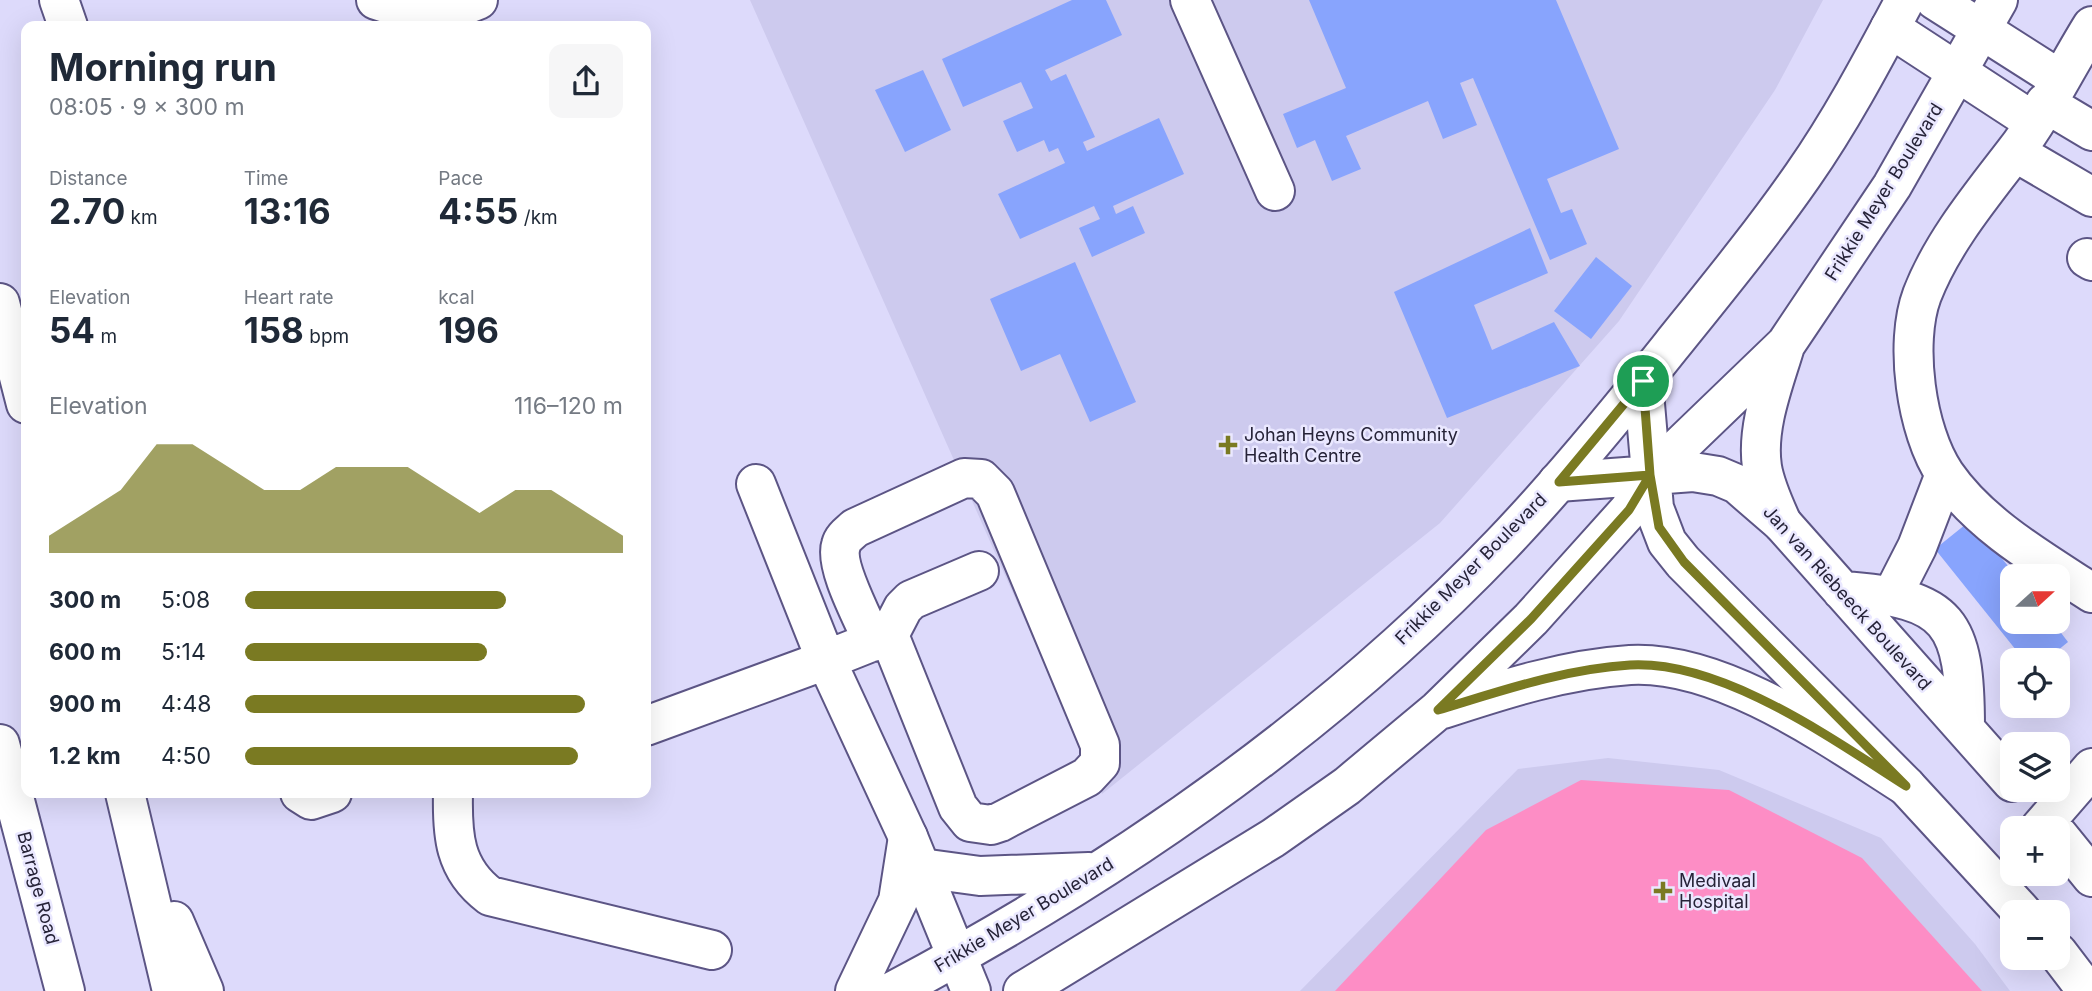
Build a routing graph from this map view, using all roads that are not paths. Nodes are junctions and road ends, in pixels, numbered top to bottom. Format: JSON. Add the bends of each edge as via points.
{"nodes":[{"id":1,"x":59,"y":0,"type":"edge"},
{"id":2,"x":376,"y":0,"type":"edge"},
{"id":3,"x":478,"y":0,"type":"edge"},
{"id":4,"x":1190,"y":0,"type":"edge"},
{"id":5,"x":1935,"y":0,"type":"edge"},
{"id":6,"x":1897,"y":14,"type":"edge"},
{"id":7,"x":1991,"y":15,"type":"edge"},
{"id":8,"x":66,"y":21,"type":"edge"},
{"id":9,"x":2092,"y":26,"type":"edge"},
{"id":10,"x":1959,"y":72,"type":"junction"},
{"id":11,"x":2038,"y":114,"type":"junction"},
{"id":12,"x":2092,"y":131,"type":"edge"},
{"id":13,"x":1275,"y":191,"type":"dead end"},
{"id":14,"x":2092,"y":197,"type":"edge"},
{"id":15,"x":0,"y":303,"type":"edge"},
{"id":16,"x":1786,"y":344,"type":"junction"},
{"id":17,"x":1643,"y":381,"type":"junction"},
{"id":18,"x":21,"y":385,"type":"edge"},
{"id":19,"x":1945,"y":474,"type":"junction"},
{"id":20,"x":1650,"y":475,"type":"junction"},
{"id":21,"x":1559,"y":482,"type":"junction"},
{"id":22,"x":756,"y":484,"type":"dead end"},
{"id":23,"x":1782,"y":523,"type":"junction"},
{"id":24,"x":979,"y":571,"type":"dead end"},
{"id":25,"x":1842,"y":591,"type":"junction"},
{"id":26,"x":2092,"y":593,"type":"edge"},
{"id":27,"x":1893,"y":594,"type":"junction"},
{"id":28,"x":881,"y":638,"type":"junction"},
{"id":29,"x":826,"y":660,"type":"junction"},
{"id":30,"x":1438,"y":710,"type":"junction"},
{"id":31,"x":651,"y":724,"type":"edge"},
{"id":32,"x":1965,"y":728,"type":"junction"},
{"id":33,"x":0,"y":744,"type":"edge"},
{"id":34,"x":2000,"y":768,"type":"edge"},
{"id":35,"x":2092,"y":768,"type":"edge"},
{"id":36,"x":1906,"y":786,"type":"junction"},
{"id":37,"x":126,"y":798,"type":"edge"},
{"id":38,"x":453,"y":798,"type":"edge"},
{"id":39,"x":2029,"y":802,"type":"edge"},
{"id":40,"x":2040,"y":816,"type":"edge"},
{"id":41,"x":2058,"y":816,"type":"edge"},
{"id":42,"x":135,"y":833,"type":"junction"},
{"id":43,"x":2070,"y":852,"type":"edge"},
{"id":44,"x":914,"y":853,"type":"junction"},
{"id":45,"x":2000,"y":862,"type":"edge"},
{"id":46,"x":1100,"y":871,"type":"junction"},
{"id":47,"x":2092,"y":877,"type":"edge"},
{"id":48,"x":712,"y":950,"type":"dead end"},
{"id":49,"x":954,"y":956,"type":"junction"},
{"id":50,"x":2070,"y":969,"type":"edge"},
{"id":51,"x":65,"y":991,"type":"edge"},
{"id":52,"x":172,"y":991,"type":"edge"},
{"id":53,"x":204,"y":991,"type":"edge"},
{"id":54,"x":855,"y":991,"type":"edge"},
{"id":55,"x":893,"y":991,"type":"edge"},
{"id":56,"x":971,"y":991,"type":"edge"},
{"id":57,"x":1023,"y":991,"type":"edge"},
{"id":58,"x":2087,"y":991,"type":"edge"}],
"edges":[{"from":1,"to":8,"type":"main road"},
{"from":2,"to":3,"type":"main road","via":[[404,10],[442,12]]},
{"from":4,"to":13,"type":"main road"},
{"from":5,"to":7,"type":"main road"},
{"from":6,"to":10,"type":"main road"},
{"from":6,"to":17,"type":"main road","name":"Frikkie Meyer Boulevard","via":[[1857,91],[1805,173]]},
{"from":7,"to":10,"type":"main road","name":"Frikkie Meyer Boulevard"},
{"from":7,"to":11,"type":"main road"},
{"from":9,"to":11,"type":"main road"},
{"from":10,"to":11,"type":"main road"},
{"from":10,"to":16,"type":"main road","name":"Frikkie Meyer Boulevard","via":[[1892,186]]},
{"from":11,"to":12,"type":"main road"},
{"from":11,"to":14,"type":"main road"},
{"from":11,"to":19,"type":"main road","via":[[1942,256],[1922,296],[1913,357],[1917,397],[1923,433]]},
{"from":15,"to":18,"type":"main road"},
{"from":16,"to":20,"type":"main road","name":"Frikkie Meyer Boulevard"},
{"from":16,"to":23,"type":"main road","via":[[1769,399],[1762,455],[1768,491]]},
{"from":17,"to":20,"type":"main road"},
{"from":17,"to":21,"type":"main road","name":"Frikkie Meyer Boulevard"},
{"from":19,"to":26,"type":"main road","via":[[1979,511],[2030,553]]},
{"from":19,"to":27,"type":"main road"},
{"from":20,"to":21,"type":"main road","name":"Jan van Riebeeck Boulevard"},
{"from":20,"to":23,"type":"main road","name":"Jan van Riebeeck Boulevard","via":[[1693,472],[1718,476],[1737,484]]},
{"from":20,"to":30,"type":"main road","name":"Frikkie Meyer Boulevard","via":[[1629,510],[1531,619]]},
{"from":20,"to":36,"type":"main road","via":[[1659,527],[1675,552]]},
{"from":21,"to":46,"type":"main road","name":"Frikkie Meyer Boulevard","via":[[1500,546],[1277,748]]},
{"from":22,"to":29,"type":"main road"},
{"from":23,"to":25,"type":"main road","name":"Jan van Riebeeck Boulevard"},
{"from":24,"to":28,"type":"main road","via":[[911,600]]},
{"from":25,"to":27,"type":"main road"},
{"from":25,"to":32,"type":"main road","name":"Jan van Riebeeck Boulevard"},
{"from":27,"to":32,"type":"main road","via":[[1939,616],[1958,641],[1965,676]]},
{"from":28,"to":28,"type":"main road","via":[[841,565],[846,536],[964,478],[981,479],[995,493],[1100,745],[1095,771],[1000,822],[970,822],[958,807]]},
{"from":28,"to":29,"type":"main road"},
{"from":29,"to":31,"type":"main road"},
{"from":29,"to":44,"type":"main road"},
{"from":30,"to":36,"type":"main road","via":[[1571,672],[1632,665],[1665,667],[1762,700]]},
{"from":30,"to":57,"type":"main road","name":"Frikkie Meyer Boulevard","via":[[1347,786],[1273,838]]},
{"from":32,"to":34,"type":"main road","name":"Jan van Riebeeck Boulevard"},
{"from":33,"to":51,"type":"main road","name":"Barrage Road"},
{"from":35,"to":41,"type":"main road"},
{"from":36,"to":45,"type":"main road"},
{"from":37,"to":42,"type":"main road"},
{"from":38,"to":48,"type":"main road","via":[[456,850],[464,871],[490,896]]},
{"from":39,"to":40,"type":"main road"},
{"from":42,"to":52,"type":"main road"},
{"from":42,"to":53,"type":"main road"},
{"from":43,"to":47,"type":"main road"},
{"from":44,"to":46,"type":"main road","via":[[980,876]]},
{"from":44,"to":49,"type":"main road"},
{"from":44,"to":54,"type":"main road","via":[[898,901]]},
{"from":46,"to":49,"type":"main road","name":"Frikkie Meyer Boulevard"},
{"from":49,"to":55,"type":"main road","name":"Frikkie Meyer Boulevard"},
{"from":49,"to":56,"type":"main road"},
{"from":50,"to":58,"type":"main road"}]}
